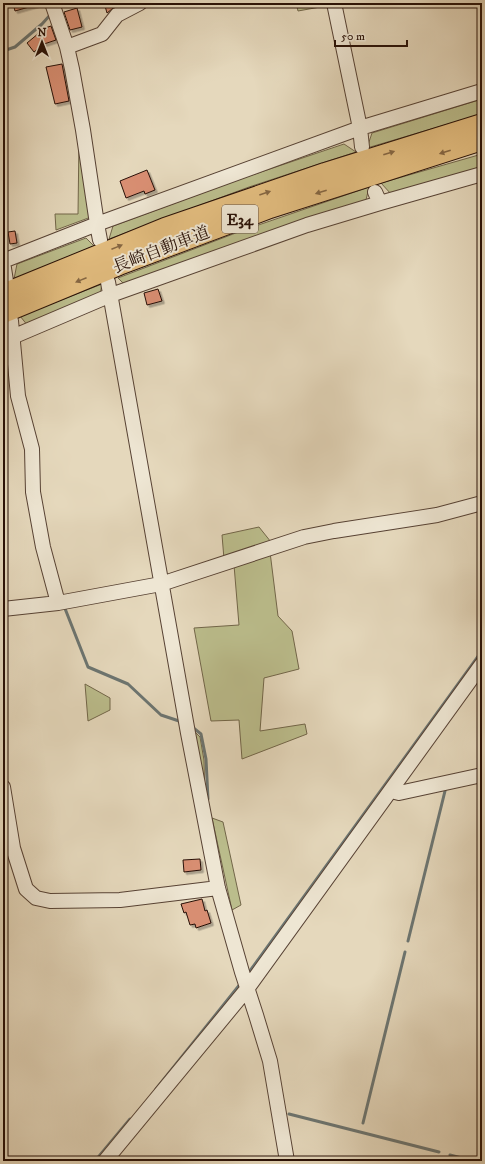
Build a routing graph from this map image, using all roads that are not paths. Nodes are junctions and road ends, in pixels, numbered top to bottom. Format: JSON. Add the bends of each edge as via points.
{"nodes":[{"id":1,"x":140,"y":3,"type":"edge"},
{"id":2,"x":334,"y":3,"type":"edge"},
{"id":3,"x":54,"y":7,"type":"edge"},
{"id":4,"x":67,"y":47,"type":"junction"},
{"id":5,"x":482,"y":92,"type":"edge"},
{"id":6,"x":482,"y":124,"type":"edge"},
{"id":7,"x":360,"y":128,"type":"junction"},
{"id":8,"x":482,"y":140,"type":"edge"},
{"id":9,"x":362,"y":147,"type":"dead end"},
{"id":10,"x":482,"y":174,"type":"edge"},
{"id":11,"x":97,"y":224,"type":"junction"},
{"id":12,"x":100,"y":240,"type":"dead end"},
{"id":13,"x":3,"y":261,"type":"edge"},
{"id":14,"x":4,"y":287,"type":"edge"},
{"id":15,"x":109,"y":289,"type":"junction"},
{"id":16,"x":7,"y":317,"type":"edge"},
{"id":17,"x":8,"y":339,"type":"edge"},
{"id":18,"x":482,"y":503,"type":"edge"},
{"id":19,"x":161,"y":584,"type":"junction"},
{"id":20,"x":63,"y":602,"type":"junction"},
{"id":21,"x":3,"y":609,"type":"edge"},
{"id":22,"x":482,"y":664,"type":"edge"},
{"id":23,"x":482,"y":775,"type":"edge"},
{"id":24,"x":3,"y":787,"type":"edge"},
{"id":25,"x":391,"y":791,"type":"junction"},
{"id":26,"x":218,"y":888,"type":"junction"},
{"id":27,"x":247,"y":989,"type":"junction"},
{"id":28,"x":105,"y":1161,"type":"edge"},
{"id":29,"x":287,"y":1161,"type":"edge"}],
"edges":[{"from":1,"to":4,"type":"street","via":[[117,15],[102,34]]},
{"from":2,"to":7,"type":"street"},
{"from":3,"to":4,"type":"street"},
{"from":4,"to":11,"type":"street"},
{"from":5,"to":7,"type":"street"},
{"from":14,"to":6,"type":"highway","name":"長崎自動車道","number":"E34","one_way":true,"via":[[325,173]]},
{"from":7,"to":9,"type":"street"},
{"from":7,"to":11,"type":"street"},
{"from":8,"to":16,"type":"highway","name":"長崎自動車道","number":"E34","one_way":true,"via":[[270,208],[119,265]]},
{"from":10,"to":15,"type":"street","via":[[378,197],[307,225]]},
{"from":11,"to":12,"type":"street"},
{"from":11,"to":13,"type":"street"},
{"from":13,"to":14,"type":"street"},
{"from":15,"to":17,"type":"street"},
{"from":15,"to":19,"type":"street"},
{"from":16,"to":17,"type":"street"},
{"from":17,"to":20,"type":"street","via":[[18,396],[32,449],[33,492],[43,547]]},
{"from":18,"to":19,"type":"street","via":[[437,515],[304,537]]},
{"from":19,"to":20,"type":"street"},
{"from":19,"to":26,"type":"street"},
{"from":20,"to":21,"type":"street"},
{"from":22,"to":25,"type":"street"},
{"from":23,"to":25,"type":"street","via":[[399,794]]},
{"from":24,"to":26,"type":"street","via":[[13,848],[26,889],[36,898],[50,901],[120,900]]},
{"from":25,"to":27,"type":"street"},
{"from":26,"to":27,"type":"street"},
{"from":27,"to":28,"type":"street"},
{"from":27,"to":29,"type":"street","via":[[270,1060]]}]}
